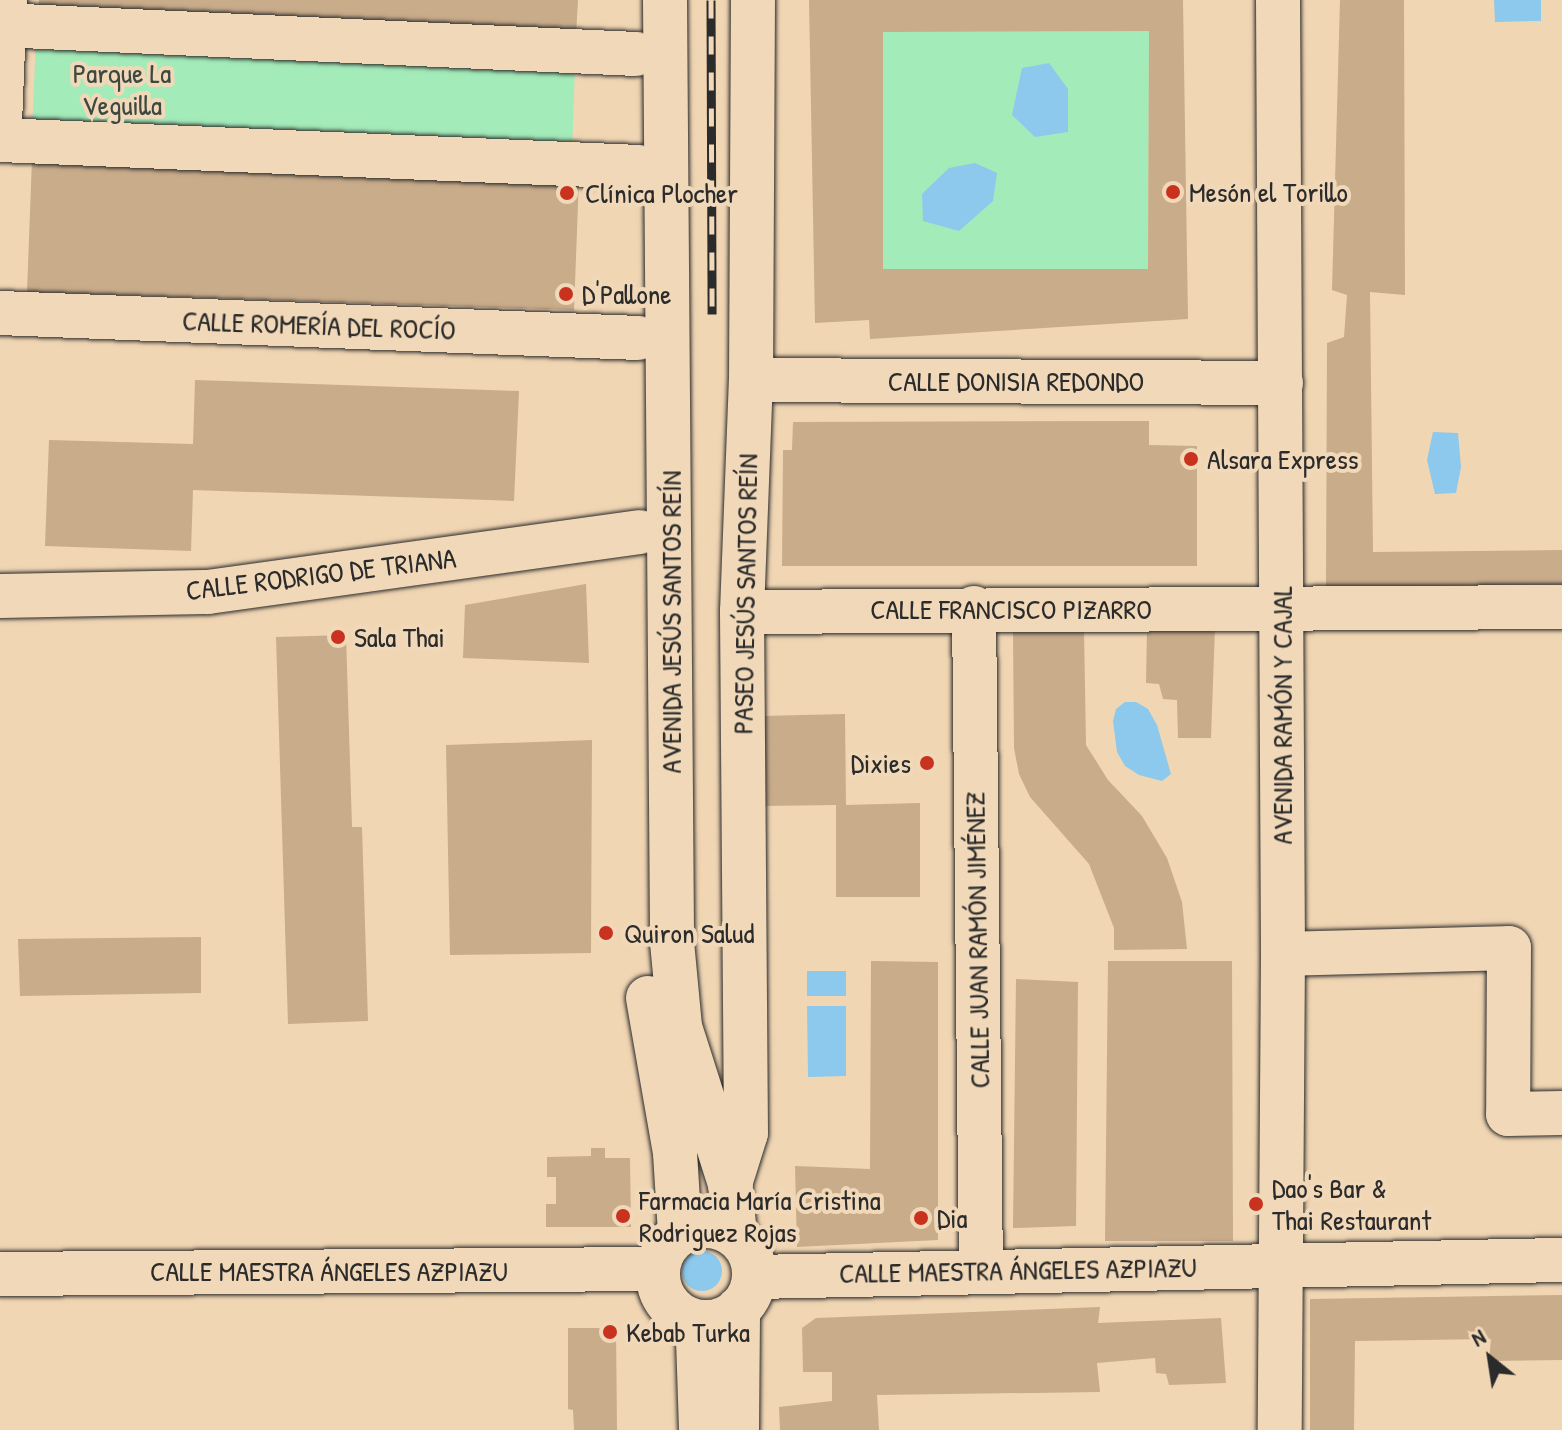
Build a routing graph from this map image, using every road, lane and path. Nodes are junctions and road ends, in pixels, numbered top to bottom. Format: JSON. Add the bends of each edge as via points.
{"nodes":[{"id":1,"x":636,"y":0,"type":"edge"},
{"id":2,"x":665,"y":0,"type":"edge"},
{"id":3,"x":753,"y":0,"type":"edge"},
{"id":4,"x":1278,"y":0,"type":"edge"},
{"id":5,"x":3,"y":17,"type":"edge"},
{"id":6,"x":636,"y":54,"type":"junction"},
{"id":7,"x":0,"y":123,"type":"edge"},
{"id":8,"x":0,"y":140,"type":"edge"},
{"id":9,"x":638,"y":167,"type":"junction"},
{"id":10,"x":0,"y":313,"type":"edge"},
{"id":11,"x":639,"y":338,"type":"junction"},
{"id":12,"x":751,"y":380,"type":"junction"},
{"id":13,"x":1281,"y":383,"type":"junction"},
{"id":14,"x":640,"y":532,"type":"junction"},
{"id":15,"x":0,"y":596,"type":"edge"},
{"id":16,"x":1562,"y":607,"type":"edge"},
{"id":17,"x":974,"y":608,"type":"junction"},
{"id":18,"x":1281,"y":609,"type":"junction"},
{"id":19,"x":742,"y":612,"type":"junction"},
{"id":20,"x":1283,"y":954,"type":"junction"},
{"id":21,"x":1562,"y":1113,"type":"edge"},
{"id":22,"x":730,"y":1184,"type":"junction"},
{"id":23,"x":735,"y":1235,"type":"junction"},
{"id":24,"x":669,"y":1251,"type":"junction"},
{"id":25,"x":1562,"y":1260,"type":"edge"},
{"id":26,"x":1281,"y":1264,"type":"junction"},
{"id":27,"x":981,"y":1271,"type":"junction"},
{"id":28,"x":0,"y":1274,"type":"edge"},
{"id":29,"x":746,"y":1293,"type":"junction"},
{"id":30,"x":688,"y":1319,"type":"junction"},
{"id":31,"x":701,"y":1430,"type":"edge"},
{"id":32,"x":737,"y":1430,"type":"edge"},
{"id":33,"x":1280,"y":1430,"type":"edge"}],
"edges":[{"from":1,"to":6,"type":"street","name":"AVENIDA JESÚS SANTOS REÍN"},
{"from":2,"to":22,"type":"street","name":"AVENIDA JESÚS SANTOS REÍN","via":[[672,942],[680,1027]]},
{"from":3,"to":12,"type":"street","name":"PASEO JESÚS SANTOS REÍN"},
{"from":4,"to":13,"type":"street","name":"AVENIDA RAMÓN Y CAJAL"},
{"from":5,"to":6,"type":"street"},
{"from":5,"to":7,"type":"street"},
{"from":6,"to":9,"type":"street","name":"AVENIDA JESÚS SANTOS REÍN"},
{"from":8,"to":9,"type":"street"},
{"from":9,"to":11,"type":"street","name":"AVENIDA JESÚS SANTOS REÍN"},
{"from":10,"to":11,"type":"street","name":"CALLE ROMERÍA DEL ROCÍO"},
{"from":11,"to":14,"type":"street","name":"AVENIDA JESÚS SANTOS REÍN"},
{"from":12,"to":13,"type":"street","name":"CALLE DONISIA REDONDO"},
{"from":12,"to":19,"type":"street","name":"PASEO JESÚS SANTOS REÍN"},
{"from":13,"to":18,"type":"street","name":"AVENIDA RAMÓN Y CAJAL"},
{"from":14,"to":15,"type":"street","name":"CALLE RODRIGO DE TRIANA","via":[[208,592]]},
{"from":14,"to":24,"type":"street","name":"AVENIDA JESÚS SANTOS REÍN","via":[[643,958],[675,1153]]},
{"from":16,"to":18,"type":"street","name":"CALLE FRANCISCO PIZARRO"},
{"from":17,"to":18,"type":"street","name":"CALLE FRANCISCO PIZARRO"},
{"from":17,"to":19,"type":"street","name":"CALLE FRANCISCO PIZARRO"},
{"from":17,"to":27,"type":"street","name":"CALLE JUAN RAMÓN JIMÉNEZ"},
{"from":18,"to":20,"type":"street","name":"AVENIDA RAMÓN Y CAJAL"},
{"from":19,"to":22,"type":"street","name":"PASEO JESÚS SANTOS REÍN","via":[[746,1133]]},
{"from":20,"to":21,"type":"street","via":[[1509,948],[1508,1114]]},
{"from":20,"to":26,"type":"street","name":"AVENIDA RAMÓN Y CAJAL"},
{"from":22,"to":23,"type":"street","name":"AVENIDA JESÚS SANTOS REÍN"},
{"from":23,"to":24,"type":"street","via":[[708,1225]]},
{"from":23,"to":29,"type":"street","via":[[751,1257]]},
{"from":24,"to":28,"type":"street","name":"CALLE MAESTRA ÁNGELES AZPIAZU"},
{"from":24,"to":30,"type":"street","via":[[657,1278],[665,1301]]},
{"from":25,"to":26,"type":"street","name":"CALLE MAESTRA ÁNGELES AZPIAZU"},
{"from":26,"to":27,"type":"street","name":"CALLE MAESTRA ÁNGELES AZPIAZU"},
{"from":26,"to":33,"type":"street","name":"AVENIDA RAMÓN Y CAJAL"},
{"from":27,"to":29,"type":"street","name":"CALLE MAESTRA ÁNGELES AZPIAZU"},
{"from":29,"to":30,"type":"street","via":[[715,1321]]},
{"from":29,"to":32,"type":"street"},
{"from":30,"to":31,"type":"street","via":[[698,1339]]}]}
